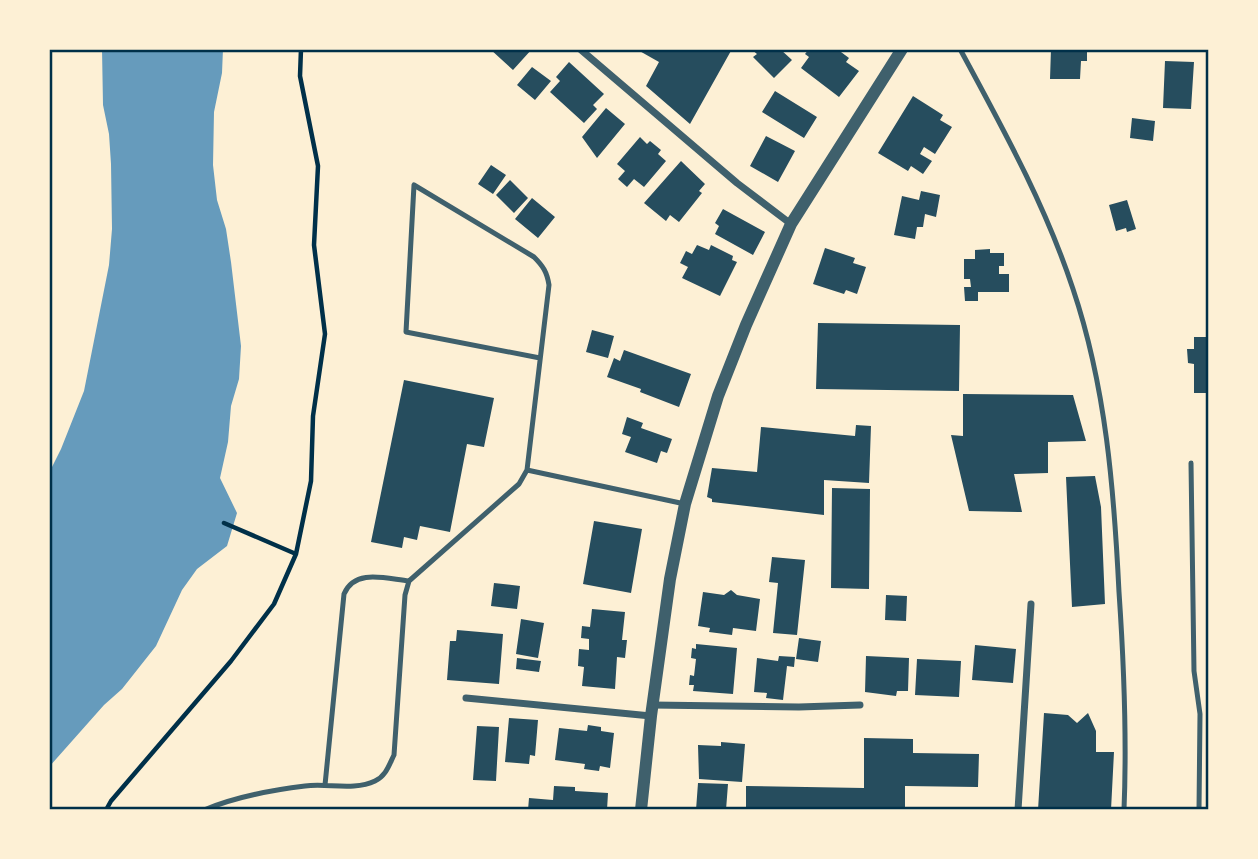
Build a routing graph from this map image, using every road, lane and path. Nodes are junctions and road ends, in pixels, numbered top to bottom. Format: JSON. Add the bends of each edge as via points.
{"nodes":[{"id":1,"x":301,"y":49,"type":"edge"},
{"id":2,"x":580,"y":49,"type":"edge"},
{"id":3,"x":960,"y":49,"type":"edge"},
{"id":4,"x":896,"y":52,"type":"edge"},
{"id":5,"x":790,"y":224,"type":"junction"},
{"id":6,"x":540,"y":358,"type":"junction"},
{"id":7,"x":1191,"y":463,"type":"dead end"},
{"id":8,"x":527,"y":470,"type":"junction"},
{"id":9,"x":685,"y":504,"type":"junction"},
{"id":10,"x":224,"y":523,"type":"dead end"},
{"id":11,"x":296,"y":554,"type":"junction"},
{"id":12,"x":409,"y":581,"type":"junction"},
{"id":13,"x":1031,"y":604,"type":"dead end"},
{"id":14,"x":466,"y":698,"type":"dead end"},
{"id":15,"x":860,"y":705,"type":"dead end"},
{"id":16,"x":652,"y":710,"type":"junction"},
{"id":17,"x":325,"y":785,"type":"junction"},
{"id":18,"x":106,"y":810,"type":"edge"},
{"id":19,"x":204,"y":810,"type":"edge"},
{"id":20,"x":641,"y":810,"type":"edge"},
{"id":21,"x":1018,"y":810,"type":"edge"},
{"id":22,"x":1124,"y":810,"type":"edge"},
{"id":23,"x":1199,"y":810,"type":"edge"}],
"edges":[{"from":1,"to":11,"type":"path","via":[[300,76],[318,166],[314,245],[325,334],[313,416],[311,481]]},
{"from":2,"to":5,"type":"street"},
{"from":3,"to":22,"type":"lane","via":[[1049,222],[1096,371],[1118,560],[1127,742]]},
{"from":4,"to":5,"type":"street"},
{"from":5,"to":9,"type":"street","via":[[732,360]]},
{"from":6,"to":6,"type":"lane","via":[[406,332],[414,185],[543,266],[548,285]]},
{"from":6,"to":8,"type":"lane"},
{"from":7,"to":23,"type":"lane"},
{"from":8,"to":9,"type":"lane"},
{"from":8,"to":12,"type":"lane","via":[[519,484]]},
{"from":9,"to":16,"type":"street"},
{"from":10,"to":11,"type":"path"},
{"from":11,"to":18,"type":"path","via":[[274,604]]},
{"from":12,"to":17,"type":"lane","via":[[394,755],[385,774],[374,781]]},
{"from":12,"to":17,"type":"lane","via":[[360,578],[347,586]]},
{"from":13,"to":21,"type":"street"},
{"from":14,"to":16,"type":"street"},
{"from":15,"to":16,"type":"street"},
{"from":16,"to":20,"type":"street"},
{"from":17,"to":19,"type":"lane","via":[[260,794]]}]}
